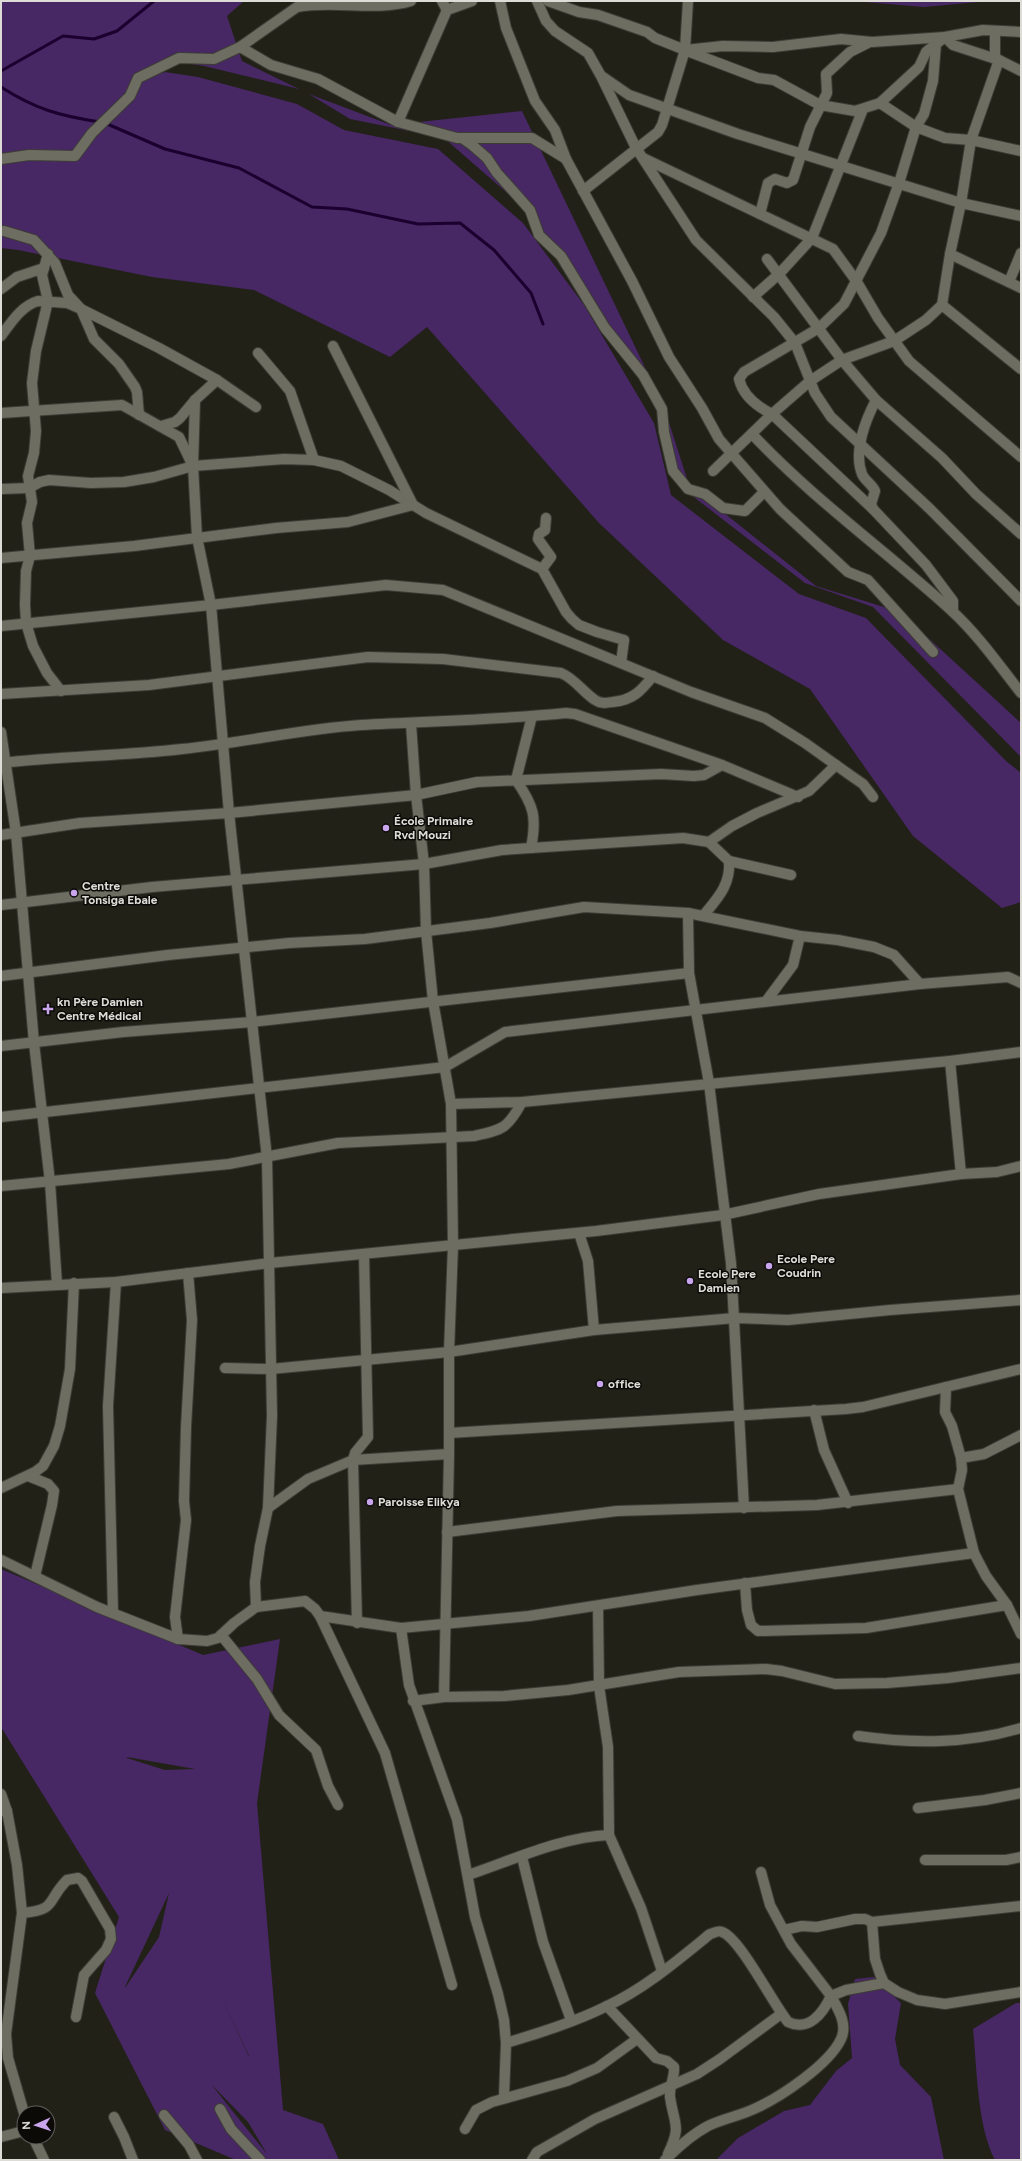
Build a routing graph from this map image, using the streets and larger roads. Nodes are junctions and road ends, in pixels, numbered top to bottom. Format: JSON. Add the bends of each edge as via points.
{"nodes":[{"id":1,"x":411,"y":1,"type":"edge"},
{"id":2,"x":472,"y":1,"type":"edge"},
{"id":3,"x":500,"y":1,"type":"edge"},
{"id":4,"x":537,"y":1,"type":"edge"},
{"id":5,"x":548,"y":1,"type":"edge"},
{"id":6,"x":688,"y":1,"type":"edge"},
{"id":7,"x":445,"y":6,"type":"edge"},
{"id":8,"x":995,"y":32,"type":"junction"},
{"id":9,"x":1021,"y":32,"type":"edge"},
{"id":10,"x":945,"y":37,"type":"junction"},
{"id":11,"x":872,"y":42,"type":"junction"},
{"id":12,"x":936,"y":44,"type":"junction"},
{"id":13,"x":240,"y":47,"type":"junction"},
{"id":14,"x":685,"y":50,"type":"junction"},
{"id":15,"x":997,"y":60,"type":"junction"},
{"id":16,"x":1021,"y":71,"type":"edge"},
{"id":17,"x":601,"y":76,"type":"junction"},
{"id":18,"x":880,"y":103,"type":"junction"},
{"id":19,"x":820,"y":105,"type":"junction"},
{"id":20,"x":667,"y":108,"type":"junction"},
{"id":21,"x":863,"y":109,"type":"junction"},
{"id":22,"x":398,"y":122,"type":"junction"},
{"id":23,"x":916,"y":127,"type":"junction"},
{"id":24,"x":462,"y":138,"type":"junction"},
{"id":25,"x":971,"y":140,"type":"junction"},
{"id":26,"x":636,"y":148,"type":"junction"},
{"id":27,"x":1021,"y":151,"type":"edge"},
{"id":28,"x":802,"y":153,"type":"junction"},
{"id":29,"x":642,"y":158,"type":"junction"},
{"id":30,"x":1,"y":159,"type":"edge"},
{"id":31,"x":566,"y":159,"type":"junction"},
{"id":32,"x":841,"y":165,"type":"junction"},
{"id":33,"x":899,"y":183,"type":"junction"},
{"id":34,"x":583,"y":192,"type":"junction"},
{"id":35,"x":961,"y":203,"type":"junction"},
{"id":36,"x":760,"y":214,"type":"junction"},
{"id":37,"x":1021,"y":216,"type":"edge"},
{"id":38,"x":4,"y":231,"type":"dead end"},
{"id":39,"x":812,"y":238,"type":"junction"},
{"id":40,"x":1021,"y":253,"type":"edge"},
{"id":41,"x":48,"y":254,"type":"junction"},
{"id":42,"x":950,"y":254,"type":"junction"},
{"id":43,"x":768,"y":259,"type":"dead end"},
{"id":44,"x":44,"y":268,"type":"junction"},
{"id":45,"x":779,"y":274,"type":"junction"},
{"id":46,"x":857,"y":282,"type":"junction"},
{"id":47,"x":1009,"y":282,"type":"junction"},
{"id":48,"x":1021,"y":288,"type":"edge"},
{"id":49,"x":1,"y":289,"type":"edge"},
{"id":50,"x":753,"y":297,"type":"junction"},
{"id":51,"x":48,"y":301,"type":"junction"},
{"id":52,"x":942,"y":305,"type":"junction"},
{"id":53,"x":81,"y":309,"type":"junction"},
{"id":54,"x":819,"y":328,"type":"junction"},
{"id":55,"x":1,"y":336,"type":"edge"},
{"id":56,"x":894,"y":341,"type":"junction"},
{"id":57,"x":795,"y":343,"type":"junction"},
{"id":58,"x":333,"y":346,"type":"dead end"},
{"id":59,"x":258,"y":353,"type":"dead end"},
{"id":60,"x":842,"y":360,"type":"junction"},
{"id":61,"x":1021,"y":369,"type":"edge"},
{"id":62,"x":217,"y":380,"type":"junction"},
{"id":63,"x":810,"y":381,"type":"junction"},
{"id":64,"x":195,"y":400,"type":"junction"},
{"id":65,"x":876,"y":400,"type":"junction"},
{"id":66,"x":256,"y":407,"type":"dead end"},
{"id":67,"x":34,"y":411,"type":"junction"},
{"id":68,"x":1,"y":413,"type":"edge"},
{"id":69,"x":772,"y":414,"type":"junction"},
{"id":70,"x":139,"y":415,"type":"junction"},
{"id":71,"x":161,"y":426,"type":"junction"},
{"id":72,"x":752,"y":434,"type":"junction"},
{"id":73,"x":861,"y":443,"type":"junction"},
{"id":74,"x":731,"y":454,"type":"junction"},
{"id":75,"x":1021,"y":457,"type":"edge"},
{"id":76,"x":314,"y":460,"type":"junction"},
{"id":77,"x":193,"y":466,"type":"junction"},
{"id":78,"x":713,"y":471,"type":"dead end"},
{"id":79,"x":29,"y":488,"type":"junction"},
{"id":80,"x":1,"y":489,"type":"edge"},
{"id":81,"x":764,"y":492,"type":"junction"},
{"id":82,"x":413,"y":505,"type":"junction"},
{"id":83,"x":873,"y":509,"type":"junction"},
{"id":84,"x":546,"y":518,"type":"dead end"},
{"id":85,"x":1021,"y":534,"type":"edge"},
{"id":86,"x":197,"y":537,"type":"junction"},
{"id":87,"x":30,"y":556,"type":"junction"},
{"id":88,"x":1,"y":558,"type":"edge"},
{"id":89,"x":542,"y":569,"type":"junction"},
{"id":90,"x":1021,"y":601,"type":"edge"},
{"id":91,"x":211,"y":605,"type":"junction"},
{"id":92,"x":953,"y":612,"type":"junction"},
{"id":93,"x":26,"y":623,"type":"junction"},
{"id":94,"x":1,"y":626,"type":"edge"},
{"id":95,"x":933,"y":652,"type":"dead end"},
{"id":96,"x":621,"y":663,"type":"junction"},
{"id":97,"x":217,"y":676,"type":"junction"},
{"id":98,"x":653,"y":676,"type":"junction"},
{"id":99,"x":61,"y":691,"type":"junction"},
{"id":100,"x":1021,"y":693,"type":"edge"},
{"id":101,"x":1,"y":694,"type":"edge"},
{"id":102,"x":532,"y":716,"type":"junction"},
{"id":103,"x":411,"y":724,"type":"junction"},
{"id":104,"x":1,"y":732,"type":"edge"},
{"id":105,"x":222,"y":745,"type":"junction"},
{"id":106,"x":3,"y":763,"type":"edge"},
{"id":107,"x":722,"y":765,"type":"junction"},
{"id":108,"x":836,"y":765,"type":"junction"},
{"id":109,"x":516,"y":780,"type":"junction"},
{"id":110,"x":416,"y":795,"type":"junction"},
{"id":111,"x":873,"y":797,"type":"dead end"},
{"id":112,"x":798,"y":798,"type":"junction"},
{"id":113,"x":229,"y":813,"type":"junction"},
{"id":114,"x":16,"y":833,"type":"junction"},
{"id":115,"x":1,"y":835,"type":"edge"},
{"id":116,"x":710,"y":842,"type":"junction"},
{"id":117,"x":531,"y":848,"type":"junction"},
{"id":118,"x":729,"y":861,"type":"junction"},
{"id":119,"x":424,"y":864,"type":"junction"},
{"id":120,"x":791,"y":875,"type":"dead end"},
{"id":121,"x":236,"y":880,"type":"junction"},
{"id":122,"x":22,"y":902,"type":"junction"},
{"id":123,"x":1,"y":905,"type":"edge"},
{"id":124,"x":688,"y":913,"type":"junction"},
{"id":125,"x":703,"y":916,"type":"junction"},
{"id":126,"x":426,"y":931,"type":"junction"},
{"id":127,"x":800,"y":936,"type":"junction"},
{"id":128,"x":243,"y":948,"type":"junction"},
{"id":129,"x":28,"y":973,"type":"junction"},
{"id":130,"x":689,"y":973,"type":"junction"},
{"id":131,"x":1,"y":976,"type":"edge"},
{"id":132,"x":1021,"y":983,"type":"edge"},
{"id":133,"x":920,"y":984,"type":"junction"},
{"id":134,"x":767,"y":1000,"type":"junction"},
{"id":135,"x":433,"y":1001,"type":"junction"},
{"id":136,"x":696,"y":1010,"type":"junction"},
{"id":137,"x":252,"y":1022,"type":"junction"},
{"id":138,"x":34,"y":1043,"type":"junction"},
{"id":139,"x":1,"y":1046,"type":"edge"},
{"id":140,"x":1021,"y":1052,"type":"edge"},
{"id":141,"x":950,"y":1061,"type":"junction"},
{"id":142,"x":445,"y":1067,"type":"junction"},
{"id":143,"x":709,"y":1083,"type":"junction"},
{"id":144,"x":260,"y":1087,"type":"junction"},
{"id":145,"x":522,"y":1102,"type":"junction"},
{"id":146,"x":451,"y":1104,"type":"junction"},
{"id":147,"x":43,"y":1113,"type":"junction"},
{"id":148,"x":1,"y":1117,"type":"edge"},
{"id":149,"x":452,"y":1138,"type":"junction"},
{"id":150,"x":267,"y":1158,"type":"junction"},
{"id":151,"x":1021,"y":1166,"type":"edge"},
{"id":152,"x":960,"y":1174,"type":"junction"},
{"id":153,"x":50,"y":1182,"type":"junction"},
{"id":154,"x":1,"y":1186,"type":"edge"},
{"id":155,"x":724,"y":1215,"type":"junction"},
{"id":156,"x":579,"y":1233,"type":"junction"},
{"id":157,"x":453,"y":1246,"type":"junction"},
{"id":158,"x":364,"y":1254,"type":"junction"},
{"id":159,"x":270,"y":1263,"type":"junction"},
{"id":160,"x":188,"y":1273,"type":"junction"},
{"id":161,"x":116,"y":1282,"type":"junction"},
{"id":162,"x":74,"y":1283,"type":"junction"},
{"id":163,"x":57,"y":1284,"type":"junction"},
{"id":164,"x":1,"y":1288,"type":"edge"},
{"id":165,"x":1021,"y":1300,"type":"edge"},
{"id":166,"x":735,"y":1318,"type":"junction"},
{"id":167,"x":594,"y":1330,"type":"junction"},
{"id":168,"x":449,"y":1352,"type":"junction"},
{"id":169,"x":367,"y":1360,"type":"junction"},
{"id":170,"x":225,"y":1368,"type":"dead end"},
{"id":171,"x":271,"y":1369,"type":"junction"},
{"id":172,"x":1021,"y":1369,"type":"edge"},
{"id":173,"x":946,"y":1387,"type":"junction"},
{"id":174,"x":814,"y":1410,"type":"junction"},
{"id":175,"x":740,"y":1414,"type":"junction"},
{"id":176,"x":449,"y":1433,"type":"junction"},
{"id":177,"x":1021,"y":1435,"type":"edge"},
{"id":178,"x":450,"y":1454,"type":"junction"},
{"id":179,"x":961,"y":1458,"type":"junction"},
{"id":180,"x":353,"y":1460,"type":"junction"},
{"id":181,"x":28,"y":1476,"type":"junction"},
{"id":182,"x":1,"y":1488,"type":"edge"},
{"id":183,"x":958,"y":1489,"type":"junction"},
{"id":184,"x":848,"y":1503,"type":"junction"},
{"id":185,"x":268,"y":1508,"type":"junction"},
{"id":186,"x":744,"y":1508,"type":"junction"},
{"id":187,"x":447,"y":1532,"type":"junction"},
{"id":188,"x":974,"y":1552,"type":"junction"},
{"id":189,"x":1,"y":1560,"type":"edge"},
{"id":190,"x":35,"y":1576,"type":"junction"},
{"id":191,"x":745,"y":1583,"type":"junction"},
{"id":192,"x":1007,"y":1605,"type":"junction"},
{"id":193,"x":598,"y":1606,"type":"junction"},
{"id":194,"x":256,"y":1607,"type":"junction"},
{"id":195,"x":113,"y":1613,"type":"junction"},
{"id":196,"x":320,"y":1616,"type":"junction"},
{"id":197,"x":357,"y":1623,"type":"junction"},
{"id":198,"x":446,"y":1623,"type":"junction"},
{"id":199,"x":401,"y":1628,"type":"junction"},
{"id":200,"x":1021,"y":1634,"type":"edge"},
{"id":201,"x":222,"y":1635,"type":"junction"},
{"id":202,"x":178,"y":1639,"type":"junction"},
{"id":203,"x":1021,"y":1668,"type":"edge"},
{"id":204,"x":599,"y":1686,"type":"junction"},
{"id":205,"x":444,"y":1697,"type":"junction"},
{"id":206,"x":413,"y":1701,"type":"junction"},
{"id":207,"x":1021,"y":1728,"type":"edge"},
{"id":208,"x":858,"y":1736,"type":"dead end"},
{"id":209,"x":1021,"y":1793,"type":"edge"},
{"id":210,"x":1,"y":1794,"type":"edge"},
{"id":211,"x":338,"y":1805,"type":"dead end"},
{"id":212,"x":918,"y":1808,"type":"dead end"},
{"id":213,"x":4,"y":1811,"type":"edge"},
{"id":214,"x":609,"y":1835,"type":"junction"},
{"id":215,"x":522,"y":1857,"type":"junction"},
{"id":216,"x":1021,"y":1857,"type":"edge"},
{"id":217,"x":925,"y":1860,"type":"dead end"},
{"id":218,"x":761,"y":1872,"type":"dead end"},
{"id":219,"x":468,"y":1875,"type":"junction"},
{"id":220,"x":1021,"y":1906,"type":"edge"},
{"id":221,"x":22,"y":1913,"type":"junction"},
{"id":222,"x":872,"y":1922,"type":"junction"},
{"id":223,"x":784,"y":1930,"type":"junction"},
{"id":224,"x":662,"y":1971,"type":"junction"},
{"id":225,"x":884,"y":1983,"type":"junction"},
{"id":226,"x":452,"y":1985,"type":"dead end"},
{"id":227,"x":1021,"y":1992,"type":"edge"},
{"id":228,"x":831,"y":1996,"type":"junction"},
{"id":229,"x":607,"y":2006,"type":"junction"},
{"id":230,"x":781,"y":2014,"type":"junction"},
{"id":231,"x":76,"y":2017,"type":"dead end"},
{"id":232,"x":571,"y":2020,"type":"junction"},
{"id":233,"x":637,"y":2039,"type":"junction"},
{"id":234,"x":506,"y":2043,"type":"junction"},
{"id":235,"x":670,"y":2087,"type":"junction"},
{"id":236,"x":504,"y":2097,"type":"junction"},
{"id":237,"x":22,"y":2105,"type":"edge"},
{"id":238,"x":220,"y":2109,"type":"dead end"},
{"id":239,"x":164,"y":2115,"type":"dead end"},
{"id":240,"x":114,"y":2117,"type":"dead end"},
{"id":241,"x":465,"y":2129,"type":"dead end"},
{"id":242,"x":16,"y":2133,"type":"edge"},
{"id":243,"x":1,"y":2136,"type":"edge"},
{"id":244,"x":37,"y":2145,"type":"edge"},
{"id":245,"x":44,"y":2160,"type":"edge"},
{"id":246,"x":133,"y":2160,"type":"edge"},
{"id":247,"x":197,"y":2160,"type":"edge"},
{"id":248,"x":260,"y":2160,"type":"edge"},
{"id":249,"x":532,"y":2160,"type":"edge"},
{"id":250,"x":665,"y":2160,"type":"edge"}],
"edges":[{"from":1,"to":13,"type":"street","via":[[389,6],[371,3],[307,4],[290,12]]},
{"from":2,"to":7,"type":"street"},
{"from":3,"to":31,"type":"street","via":[[506,28],[535,101],[555,130]]},
{"from":4,"to":17,"type":"street","via":[[549,26],[583,49]]},
{"from":5,"to":14,"type":"street","via":[[632,27]]},
{"from":6,"to":14,"type":"street"},
{"from":7,"to":22,"type":"street"},
{"from":8,"to":9,"type":"street"},
{"from":8,"to":10,"type":"street","via":[[983,30]]},
{"from":8,"to":15,"type":"street"},
{"from":10,"to":11,"type":"street"},
{"from":10,"to":12,"type":"street"},
{"from":10,"to":15,"type":"street","via":[[953,45]]},
{"from":11,"to":14,"type":"street","via":[[841,39],[773,47],[723,46]]},
{"from":11,"to":19,"type":"street","via":[[850,52],[826,74],[827,93]]},
{"from":12,"to":18,"type":"street","via":[[926,52],[919,67]]},
{"from":12,"to":23,"type":"street","via":[[933,81],[921,121]]},
{"from":13,"to":22,"type":"street","via":[[272,65],[318,79]]},
{"from":13,"to":30,"type":"street","via":[[214,59],[179,58],[138,78],[130,96],[92,133],[75,156],[29,155]]},
{"from":14,"to":19,"type":"street","via":[[758,78],[774,80]]},
{"from":14,"to":20,"type":"street"},
{"from":15,"to":16,"type":"street"},
{"from":15,"to":25,"type":"street"},
{"from":17,"to":20,"type":"street","via":[[629,95]]},
{"from":17,"to":26,"type":"street"},
{"from":18,"to":21,"type":"street"},
{"from":18,"to":23,"type":"street"},
{"from":19,"to":21,"type":"street","via":[[845,111]]},
{"from":19,"to":28,"type":"street"},
{"from":20,"to":26,"type":"street","via":[[660,129]]},
{"from":20,"to":28,"type":"street","via":[[738,134]]},
{"from":21,"to":32,"type":"street"},
{"from":22,"to":24,"type":"street"},
{"from":23,"to":25,"type":"street","via":[[945,138]]},
{"from":23,"to":33,"type":"street"},
{"from":24,"to":31,"type":"street","via":[[532,138]]},
{"from":24,"to":81,"type":"street","via":[[486,158],[530,210],[539,234],[560,256],[603,324],[643,375],[662,409],[671,467],[682,482],[688,489],[705,494],[727,510],[745,511]]},
{"from":25,"to":27,"type":"street"},
{"from":25,"to":35,"type":"street"},
{"from":26,"to":29,"type":"street"},
{"from":26,"to":34,"type":"street"},
{"from":28,"to":32,"type":"street"},
{"from":28,"to":36,"type":"street","via":[[793,180],[787,183],[775,179],[768,182]]},
{"from":29,"to":36,"type":"street"},
{"from":29,"to":50,"type":"street","via":[[698,243]]},
{"from":31,"to":34,"type":"street"},
{"from":32,"to":33,"type":"street"},
{"from":32,"to":39,"type":"street"},
{"from":33,"to":35,"type":"street"},
{"from":33,"to":46,"type":"street","via":[[881,233]]},
{"from":34,"to":74,"type":"street","via":[[632,281],[669,357],[719,439]]},
{"from":35,"to":37,"type":"street"},
{"from":35,"to":42,"type":"street"},
{"from":36,"to":39,"type":"street"},
{"from":38,"to":41,"type":"street","via":[[34,240]]},
{"from":39,"to":45,"type":"street"},
{"from":39,"to":46,"type":"street","via":[[833,249]]},
{"from":40,"to":47,"type":"street"},
{"from":41,"to":44,"type":"street"},
{"from":41,"to":53,"type":"street","via":[[60,273],[68,295]]},
{"from":42,"to":47,"type":"street"},
{"from":42,"to":52,"type":"street"},
{"from":43,"to":45,"type":"street"},
{"from":44,"to":49,"type":"street","via":[[17,277]]},
{"from":44,"to":51,"type":"street","via":[[42,276]]},
{"from":45,"to":50,"type":"street"},
{"from":45,"to":54,"type":"street"},
{"from":46,"to":54,"type":"street","via":[[844,304]]},
{"from":46,"to":56,"type":"street"},
{"from":47,"to":48,"type":"street"},
{"from":50,"to":57,"type":"street","via":[[777,320]]},
{"from":51,"to":53,"type":"street","via":[[67,303]]},
{"from":51,"to":55,"type":"street","via":[[38,301],[28,306]]},
{"from":51,"to":67,"type":"street","via":[[33,365]]},
{"from":52,"to":56,"type":"street","via":[[926,320]]},
{"from":52,"to":61,"type":"street"},
{"from":53,"to":62,"type":"street"},
{"from":53,"to":70,"type":"street","via":[[94,339],[119,364],[135,387]]},
{"from":54,"to":57,"type":"street"},
{"from":54,"to":60,"type":"street"},
{"from":56,"to":60,"type":"street"},
{"from":56,"to":75,"type":"street","via":[[915,366]]},
{"from":57,"to":63,"type":"street"},
{"from":57,"to":69,"type":"street","via":[[744,372],[739,379],[746,393],[758,407]]},
{"from":58,"to":82,"type":"street"},
{"from":59,"to":76,"type":"street","via":[[290,391]]},
{"from":60,"to":63,"type":"street"},
{"from":60,"to":65,"type":"street"},
{"from":62,"to":64,"type":"street"},
{"from":62,"to":66,"type":"street"},
{"from":63,"to":69,"type":"street"},
{"from":63,"to":73,"type":"street","via":[[815,394],[831,416]]},
{"from":64,"to":71,"type":"street","via":[[175,422]]},
{"from":64,"to":77,"type":"street"},
{"from":65,"to":73,"type":"street","via":[[868,415]]},
{"from":65,"to":85,"type":"street","via":[[942,458],[976,494]]},
{"from":67,"to":68,"type":"street"},
{"from":67,"to":70,"type":"street","via":[[116,405]]},
{"from":67,"to":79,"type":"street","via":[[35,442],[29,467]]},
{"from":69,"to":72,"type":"street"},
{"from":69,"to":83,"type":"street"},
{"from":70,"to":71,"type":"street"},
{"from":71,"to":77,"type":"street","via":[[179,437]]},
{"from":72,"to":74,"type":"street"},
{"from":72,"to":92,"type":"street","via":[[788,472]]},
{"from":73,"to":83,"type":"street","via":[[861,472],[875,490]]},
{"from":73,"to":90,"type":"street"},
{"from":74,"to":78,"type":"street"},
{"from":74,"to":81,"type":"street"},
{"from":76,"to":77,"type":"street","via":[[284,459]]},
{"from":76,"to":82,"type":"street","via":[[341,466]]},
{"from":77,"to":79,"type":"street","via":[[124,482],[49,480]]},
{"from":77,"to":86,"type":"street"},
{"from":79,"to":80,"type":"street"},
{"from":79,"to":87,"type":"street","via":[[32,502],[27,522]]},
{"from":81,"to":95,"type":"street","via":[[848,572],[868,580]]},
{"from":82,"to":86,"type":"street","via":[[348,522]]},
{"from":82,"to":89,"type":"street"},
{"from":83,"to":92,"type":"street","via":[[926,565],[953,601]]},
{"from":84,"to":89,"type":"street","via":[[545,530],[539,534],[538,539],[551,557]]},
{"from":86,"to":87,"type":"street"},
{"from":86,"to":91,"type":"street"},
{"from":87,"to":88,"type":"street"},
{"from":87,"to":93,"type":"street","via":[[26,571]]},
{"from":89,"to":96,"type":"street","via":[[572,619],[579,625],[624,640]]},
{"from":91,"to":93,"type":"street"},
{"from":91,"to":96,"type":"street","via":[[386,585],[443,590]]},
{"from":91,"to":97,"type":"street"},
{"from":92,"to":100,"type":"street","via":[[984,644]]},
{"from":93,"to":94,"type":"street"},
{"from":93,"to":99,"type":"street","via":[[33,646],[47,673]]},
{"from":96,"to":98,"type":"street"},
{"from":97,"to":98,"type":"street","via":[[368,657],[443,659],[561,673],[571,678],[594,699],[606,703],[632,698]]},
{"from":97,"to":99,"type":"street","via":[[149,685]]},
{"from":97,"to":105,"type":"street"},
{"from":98,"to":108,"type":"street","via":[[765,718]]},
{"from":99,"to":101,"type":"street"},
{"from":102,"to":103,"type":"street"},
{"from":102,"to":107,"type":"street","via":[[575,714]]},
{"from":102,"to":109,"type":"street"},
{"from":103,"to":105,"type":"street","via":[[311,730]]},
{"from":103,"to":110,"type":"street"},
{"from":104,"to":106,"type":"street"},
{"from":105,"to":106,"type":"street","via":[[150,753]]},
{"from":105,"to":113,"type":"street"},
{"from":106,"to":114,"type":"street"},
{"from":107,"to":109,"type":"street","via":[[704,775],[694,776],[661,774]]},
{"from":107,"to":112,"type":"street"},
{"from":108,"to":111,"type":"street","via":[[862,784]]},
{"from":108,"to":112,"type":"street"},
{"from":109,"to":110,"type":"street","via":[[477,782]]},
{"from":109,"to":117,"type":"street","via":[[533,811],[535,821]]},
{"from":110,"to":113,"type":"street"},
{"from":110,"to":119,"type":"street"},
{"from":112,"to":116,"type":"street","via":[[757,813],[732,826]]},
{"from":113,"to":114,"type":"street","via":[[80,823]]},
{"from":113,"to":121,"type":"street"},
{"from":114,"to":115,"type":"street"},
{"from":114,"to":122,"type":"street"},
{"from":116,"to":117,"type":"street","via":[[684,838]]},
{"from":116,"to":118,"type":"street"},
{"from":117,"to":119,"type":"street","via":[[502,850]]},
{"from":118,"to":120,"type":"street"},
{"from":118,"to":125,"type":"street","via":[[729,874],[723,892]]},
{"from":119,"to":121,"type":"street"},
{"from":119,"to":126,"type":"street"},
{"from":121,"to":122,"type":"street","via":[[152,886]]},
{"from":121,"to":128,"type":"street"},
{"from":122,"to":123,"type":"street"},
{"from":122,"to":129,"type":"street"},
{"from":124,"to":125,"type":"street"},
{"from":124,"to":126,"type":"street","via":[[584,907]]},
{"from":124,"to":130,"type":"street"},
{"from":125,"to":127,"type":"street"},
{"from":126,"to":128,"type":"street","via":[[365,939]]},
{"from":126,"to":135,"type":"street"},
{"from":127,"to":133,"type":"street","via":[[838,940],[884,951],[894,955]]},
{"from":127,"to":134,"type":"street","via":[[793,965]]},
{"from":128,"to":129,"type":"street"},
{"from":128,"to":137,"type":"street"},
{"from":129,"to":131,"type":"street"},
{"from":129,"to":138,"type":"street"},
{"from":130,"to":135,"type":"street"},
{"from":130,"to":136,"type":"street"},
{"from":132,"to":133,"type":"street","via":[[1008,977]]},
{"from":133,"to":134,"type":"street"},
{"from":134,"to":136,"type":"street"},
{"from":135,"to":137,"type":"street"},
{"from":135,"to":142,"type":"street"},
{"from":136,"to":142,"type":"street","via":[[505,1032]]},
{"from":136,"to":143,"type":"street"},
{"from":137,"to":138,"type":"street","via":[[123,1032]]},
{"from":137,"to":144,"type":"street"},
{"from":138,"to":139,"type":"street"},
{"from":138,"to":147,"type":"street"},
{"from":140,"to":141,"type":"street"},
{"from":141,"to":143,"type":"street"},
{"from":141,"to":152,"type":"street"},
{"from":142,"to":144,"type":"street"},
{"from":142,"to":146,"type":"street"},
{"from":143,"to":145,"type":"street"},
{"from":143,"to":155,"type":"street"},
{"from":144,"to":147,"type":"street"},
{"from":144,"to":150,"type":"street"},
{"from":145,"to":146,"type":"street"},
{"from":145,"to":149,"type":"street","via":[[513,1119],[505,1126],[487,1133]]},
{"from":146,"to":149,"type":"street"},
{"from":147,"to":148,"type":"street"},
{"from":147,"to":153,"type":"street"},
{"from":149,"to":150,"type":"street","via":[[338,1143]]},
{"from":149,"to":157,"type":"street"},
{"from":150,"to":153,"type":"street"},
{"from":150,"to":159,"type":"street"},
{"from":151,"to":152,"type":"street","via":[[997,1172]]},
{"from":152,"to":155,"type":"street","via":[[819,1194]]},
{"from":153,"to":154,"type":"street"},
{"from":153,"to":163,"type":"street"},
{"from":155,"to":156,"type":"street"},
{"from":155,"to":166,"type":"street"},
{"from":156,"to":157,"type":"street"},
{"from":156,"to":167,"type":"street","via":[[588,1261]]},
{"from":157,"to":158,"type":"street"},
{"from":157,"to":168,"type":"street"},
{"from":158,"to":159,"type":"street"},
{"from":158,"to":169,"type":"street"},
{"from":159,"to":160,"type":"street"},
{"from":159,"to":171,"type":"street"},
{"from":160,"to":161,"type":"street"},
{"from":160,"to":202,"type":"street","via":[[192,1320],[186,1427],[186,1520],[175,1618]]},
{"from":161,"to":162,"type":"street"},
{"from":161,"to":195,"type":"street","via":[[108,1406]]},
{"from":162,"to":163,"type":"street"},
{"from":162,"to":181,"type":"street","via":[[70,1369],[60,1426],[54,1446],[43,1466]]},
{"from":163,"to":164,"type":"street"},
{"from":165,"to":166,"type":"street","via":[[788,1320]]},
{"from":166,"to":167,"type":"street"},
{"from":166,"to":175,"type":"street"},
{"from":167,"to":168,"type":"street"},
{"from":168,"to":169,"type":"street"},
{"from":168,"to":176,"type":"street"},
{"from":169,"to":171,"type":"street"},
{"from":169,"to":180,"type":"street","via":[[368,1437]]},
{"from":170,"to":171,"type":"street"},
{"from":171,"to":185,"type":"street","via":[[272,1416]]},
{"from":172,"to":173,"type":"street"},
{"from":173,"to":174,"type":"street","via":[[863,1407]]},
{"from":173,"to":179,"type":"street","via":[[945,1412],[952,1426]]},
{"from":174,"to":175,"type":"street"},
{"from":174,"to":184,"type":"street","via":[[824,1450]]},
{"from":175,"to":176,"type":"street"},
{"from":175,"to":186,"type":"street"},
{"from":176,"to":178,"type":"street"},
{"from":177,"to":179,"type":"street","via":[[984,1454]]},
{"from":178,"to":180,"type":"street"},
{"from":178,"to":187,"type":"street"},
{"from":179,"to":183,"type":"street","via":[[962,1470]]},
{"from":180,"to":185,"type":"street","via":[[308,1479]]},
{"from":180,"to":197,"type":"street"},
{"from":181,"to":182,"type":"street"},
{"from":181,"to":190,"type":"street","via":[[48,1484],[54,1491]]},
{"from":183,"to":184,"type":"street"},
{"from":183,"to":188,"type":"street"},
{"from":184,"to":186,"type":"street"},
{"from":185,"to":194,"type":"street","via":[[257,1567]]},
{"from":186,"to":187,"type":"street","via":[[617,1511]]},
{"from":187,"to":198,"type":"street"},
{"from":188,"to":191,"type":"street"},
{"from":188,"to":192,"type":"street","via":[[986,1576]]},
{"from":189,"to":190,"type":"street"},
{"from":190,"to":195,"type":"street"},
{"from":191,"to":192,"type":"street","via":[[750,1626],[758,1631],[866,1628]]},
{"from":191,"to":193,"type":"street"},
{"from":192,"to":200,"type":"street"},
{"from":193,"to":198,"type":"street","via":[[529,1616]]},
{"from":193,"to":204,"type":"street"},
{"from":194,"to":196,"type":"street","via":[[304,1601]]},
{"from":194,"to":201,"type":"street"},
{"from":195,"to":202,"type":"street"},
{"from":196,"to":197,"type":"street"},
{"from":196,"to":226,"type":"street","via":[[384,1753]]},
{"from":197,"to":199,"type":"street"},
{"from":198,"to":199,"type":"street"},
{"from":198,"to":205,"type":"street"},
{"from":199,"to":206,"type":"street"},
{"from":201,"to":202,"type":"street","via":[[207,1641]]},
{"from":201,"to":211,"type":"street","via":[[257,1679],[279,1715],[316,1750],[328,1786]]},
{"from":203,"to":204,"type":"street","via":[[948,1678],[835,1684],[790,1672],[766,1669],[679,1672]]},
{"from":204,"to":205,"type":"street","via":[[504,1696]]},
{"from":204,"to":214,"type":"street","via":[[608,1747]]},
{"from":205,"to":206,"type":"street"},
{"from":206,"to":219,"type":"street","via":[[457,1819]]},
{"from":207,"to":208,"type":"street","via":[[994,1736],[930,1743],[896,1742]]},
{"from":209,"to":212,"type":"street"},
{"from":210,"to":213,"type":"street"},
{"from":213,"to":221,"type":"street","via":[[17,1865]]},
{"from":214,"to":215,"type":"street","via":[[576,1840]]},
{"from":214,"to":224,"type":"street","via":[[641,1908]]},
{"from":215,"to":219,"type":"street"},
{"from":215,"to":232,"type":"street","via":[[543,1942]]},
{"from":216,"to":217,"type":"street","via":[[1006,1860]]},
{"from":218,"to":223,"type":"street","via":[[770,1905]]},
{"from":219,"to":234,"type":"street","via":[[476,1917],[504,2020]]},
{"from":220,"to":222,"type":"street"},
{"from":221,"to":231,"type":"street","via":[[35,1912],[50,1906],[67,1880],[78,1878],[110,1929],[109,1945],[84,1975]]},
{"from":221,"to":237,"type":"street","via":[[6,2034],[8,2058]]},
{"from":222,"to":223,"type":"street","via":[[855,1919],[817,1927],[802,1926]]},
{"from":222,"to":225,"type":"street","via":[[875,1959]]},
{"from":223,"to":228,"type":"street","via":[[807,1967]]},
{"from":224,"to":229,"type":"street"},
{"from":224,"to":230,"type":"street","via":[[710,1934],[721,1931],[740,1949]]},
{"from":225,"to":227,"type":"street","via":[[917,2000],[945,2004]]},
{"from":225,"to":228,"type":"street","via":[[846,1990]]},
{"from":228,"to":230,"type":"street","via":[[823,2013],[807,2024],[794,2025]]},
{"from":228,"to":250,"type":"street","via":[[842,2016],[841,2039],[808,2076],[754,2109],[709,2126],[688,2138]]},
{"from":229,"to":232,"type":"street"},
{"from":229,"to":233,"type":"street"},
{"from":230,"to":235,"type":"street","via":[[720,2060]]},
{"from":232,"to":234,"type":"street"},
{"from":233,"to":235,"type":"street","via":[[656,2058],[674,2066],[675,2073]]},
{"from":233,"to":236,"type":"street","via":[[597,2068],[567,2081]]},
{"from":234,"to":236,"type":"street"},
{"from":235,"to":249,"type":"street","via":[[595,2119],[537,2152]]},
{"from":235,"to":250,"type":"street","via":[[677,2124],[674,2141]]},
{"from":236,"to":241,"type":"street","via":[[476,2110]]},
{"from":238,"to":248,"type":"street","via":[[231,2130]]},
{"from":239,"to":247,"type":"street","via":[[189,2145]]},
{"from":240,"to":246,"type":"street"},
{"from":242,"to":243,"type":"street"},
{"from":244,"to":245,"type":"street"}]}
